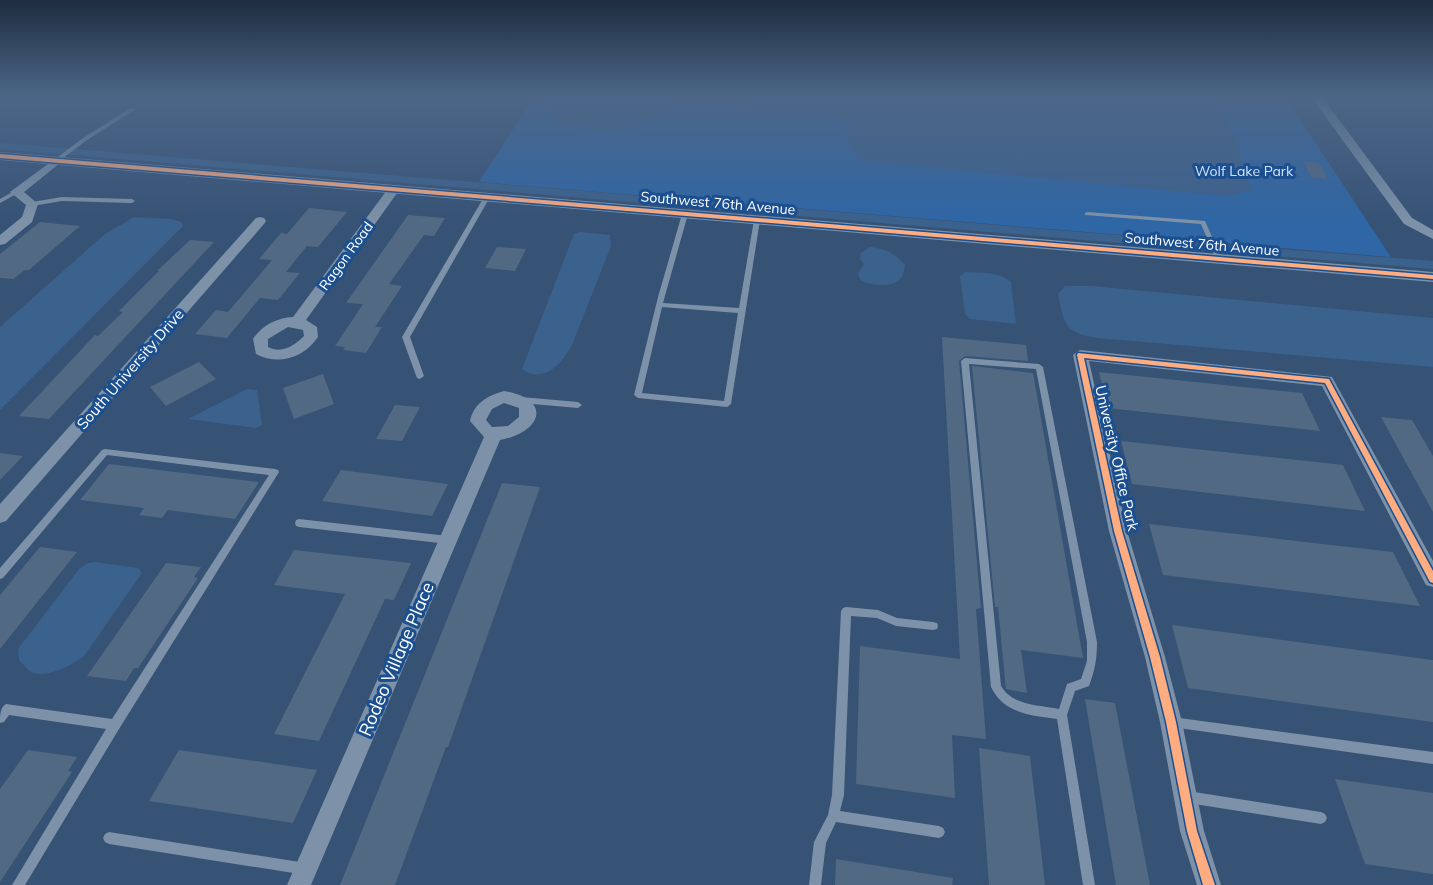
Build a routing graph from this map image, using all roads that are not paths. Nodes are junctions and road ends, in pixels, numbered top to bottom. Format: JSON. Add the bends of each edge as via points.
{"nodes":[{"id":1,"x":86,"y":138,"type":"edge"},
{"id":2,"x":1347,"y":138,"type":"edge"},
{"id":3,"x":0,"y":156,"type":"edge"},
{"id":4,"x":56,"y":161,"type":"junction"},
{"id":5,"x":394,"y":189,"type":"junction"},
{"id":6,"x":16,"y":192,"type":"junction"},
{"id":7,"x":487,"y":197,"type":"junction"},
{"id":8,"x":0,"y":201,"type":"edge"},
{"id":9,"x":132,"y":201,"type":"dead end"},
{"id":10,"x":32,"y":204,"type":"junction"},
{"id":11,"x":685,"y":214,"type":"junction"},
{"id":12,"x":1087,"y":214,"type":"dead end"},
{"id":13,"x":757,"y":220,"type":"junction"},
{"id":14,"x":260,"y":221,"type":"dead end"},
{"id":15,"x":1430,"y":234,"type":"edge"},
{"id":16,"x":0,"y":241,"type":"edge"},
{"id":17,"x":1219,"y":259,"type":"junction"},
{"id":18,"x":1433,"y":277,"type":"edge"},
{"id":19,"x":659,"y":305,"type":"junction"},
{"id":20,"x":743,"y":311,"type":"junction"},
{"id":21,"x":297,"y":322,"type":"dead end"},
{"id":22,"x":420,"y":376,"type":"dead end"},
{"id":23,"x":520,"y":400,"type":"junction"},
{"id":24,"x":578,"y":405,"type":"dead end"},
{"id":25,"x":494,"y":434,"type":"junction"},
{"id":26,"x":0,"y":516,"type":"edge"},
{"id":27,"x":299,"y":523,"type":"dead end"},
{"id":28,"x":448,"y":540,"type":"junction"},
{"id":29,"x":0,"y":575,"type":"edge"},
{"id":30,"x":1433,"y":579,"type":"edge"},
{"id":31,"x":933,"y":626,"type":"dead end"},
{"id":32,"x":2,"y":711,"type":"edge"},
{"id":33,"x":1062,"y":715,"type":"junction"},
{"id":34,"x":1171,"y":722,"type":"junction"},
{"id":35,"x":116,"y":724,"type":"junction"},
{"id":36,"x":1433,"y":758,"type":"edge"},
{"id":37,"x":1184,"y":797,"type":"junction"},
{"id":38,"x":833,"y":816,"type":"junction"},
{"id":39,"x":1320,"y":818,"type":"dead end"},
{"id":40,"x":939,"y":832,"type":"dead end"},
{"id":41,"x":109,"y":838,"type":"dead end"},
{"id":42,"x":303,"y":877,"type":"edge"},
{"id":43,"x":1213,"y":884,"type":"edge"},
{"id":44,"x":18,"y":885,"type":"edge"},
{"id":45,"x":815,"y":885,"type":"edge"},
{"id":46,"x":1089,"y":885,"type":"edge"}],
"edges":[{"from":1,"to":4,"type":"lane"},
{"from":2,"to":15,"type":"street","via":[[1408,221]]},
{"from":3,"to":4,"type":"street","name":"Southwest 76th Avenue"},
{"from":4,"to":5,"type":"street","name":"Southwest 76th Avenue"},
{"from":4,"to":6,"type":"street"},
{"from":5,"to":7,"type":"street","name":"Southwest 76th Avenue"},
{"from":5,"to":21,"type":"street","name":"Ragon Road"},
{"from":6,"to":8,"type":"lane"},
{"from":6,"to":10,"type":"street"},
{"from":7,"to":11,"type":"street","name":"Southwest 76th Avenue"},
{"from":7,"to":22,"type":"lane","via":[[406,337]]},
{"from":9,"to":10,"type":"lane","via":[[62,199]]},
{"from":10,"to":16,"type":"street","via":[[28,219]]},
{"from":11,"to":13,"type":"street","name":"Southwest 76th Avenue"},
{"from":11,"to":19,"type":"lane"},
{"from":12,"to":17,"type":"lane","via":[[1203,222]]},
{"from":13,"to":17,"type":"street","name":"Southwest 76th Avenue"},
{"from":13,"to":20,"type":"lane"},
{"from":14,"to":26,"type":"street","name":"South University Drive"},
{"from":17,"to":18,"type":"street","name":"Southwest 76th Avenue"},
{"from":19,"to":20,"type":"lane"},
{"from":19,"to":20,"type":"lane","via":[[638,395],[727,404]]},
{"from":23,"to":24,"type":"lane"},
{"from":23,"to":25,"type":"street","via":[[529,408],[528,420],[510,433]]},
{"from":23,"to":25,"type":"street","via":[[504,397],[482,409],[478,421]]},
{"from":25,"to":28,"type":"street","name":"Rodeo Village Place"},
{"from":27,"to":28,"type":"lane"},
{"from":28,"to":42,"type":"street","name":"Rodeo Village Place"},
{"from":29,"to":35,"type":"lane","via":[[105,452],[276,472]]},
{"from":30,"to":34,"type":"street","name":"University Office Park","via":[[1327,381],[1080,355],[1118,531]]},
{"from":31,"to":38,"type":"lane","via":[[846,611],[838,795]]},
{"from":32,"to":35,"type":"lane"},
{"from":33,"to":33,"type":"lane","via":[[1071,688],[1085,682],[1092,661],[1092,642],[1039,367],[965,361],[996,687],[1000,698],[1009,704]]},
{"from":33,"to":46,"type":"lane"},
{"from":34,"to":36,"type":"lane"},
{"from":34,"to":37,"type":"street","name":"University Office Park"},
{"from":35,"to":44,"type":"lane"},
{"from":37,"to":39,"type":"lane"},
{"from":37,"to":43,"type":"street","name":"University Office Park"},
{"from":38,"to":40,"type":"lane"},
{"from":38,"to":45,"type":"lane","via":[[820,842]]},
{"from":41,"to":42,"type":"lane"}]}
